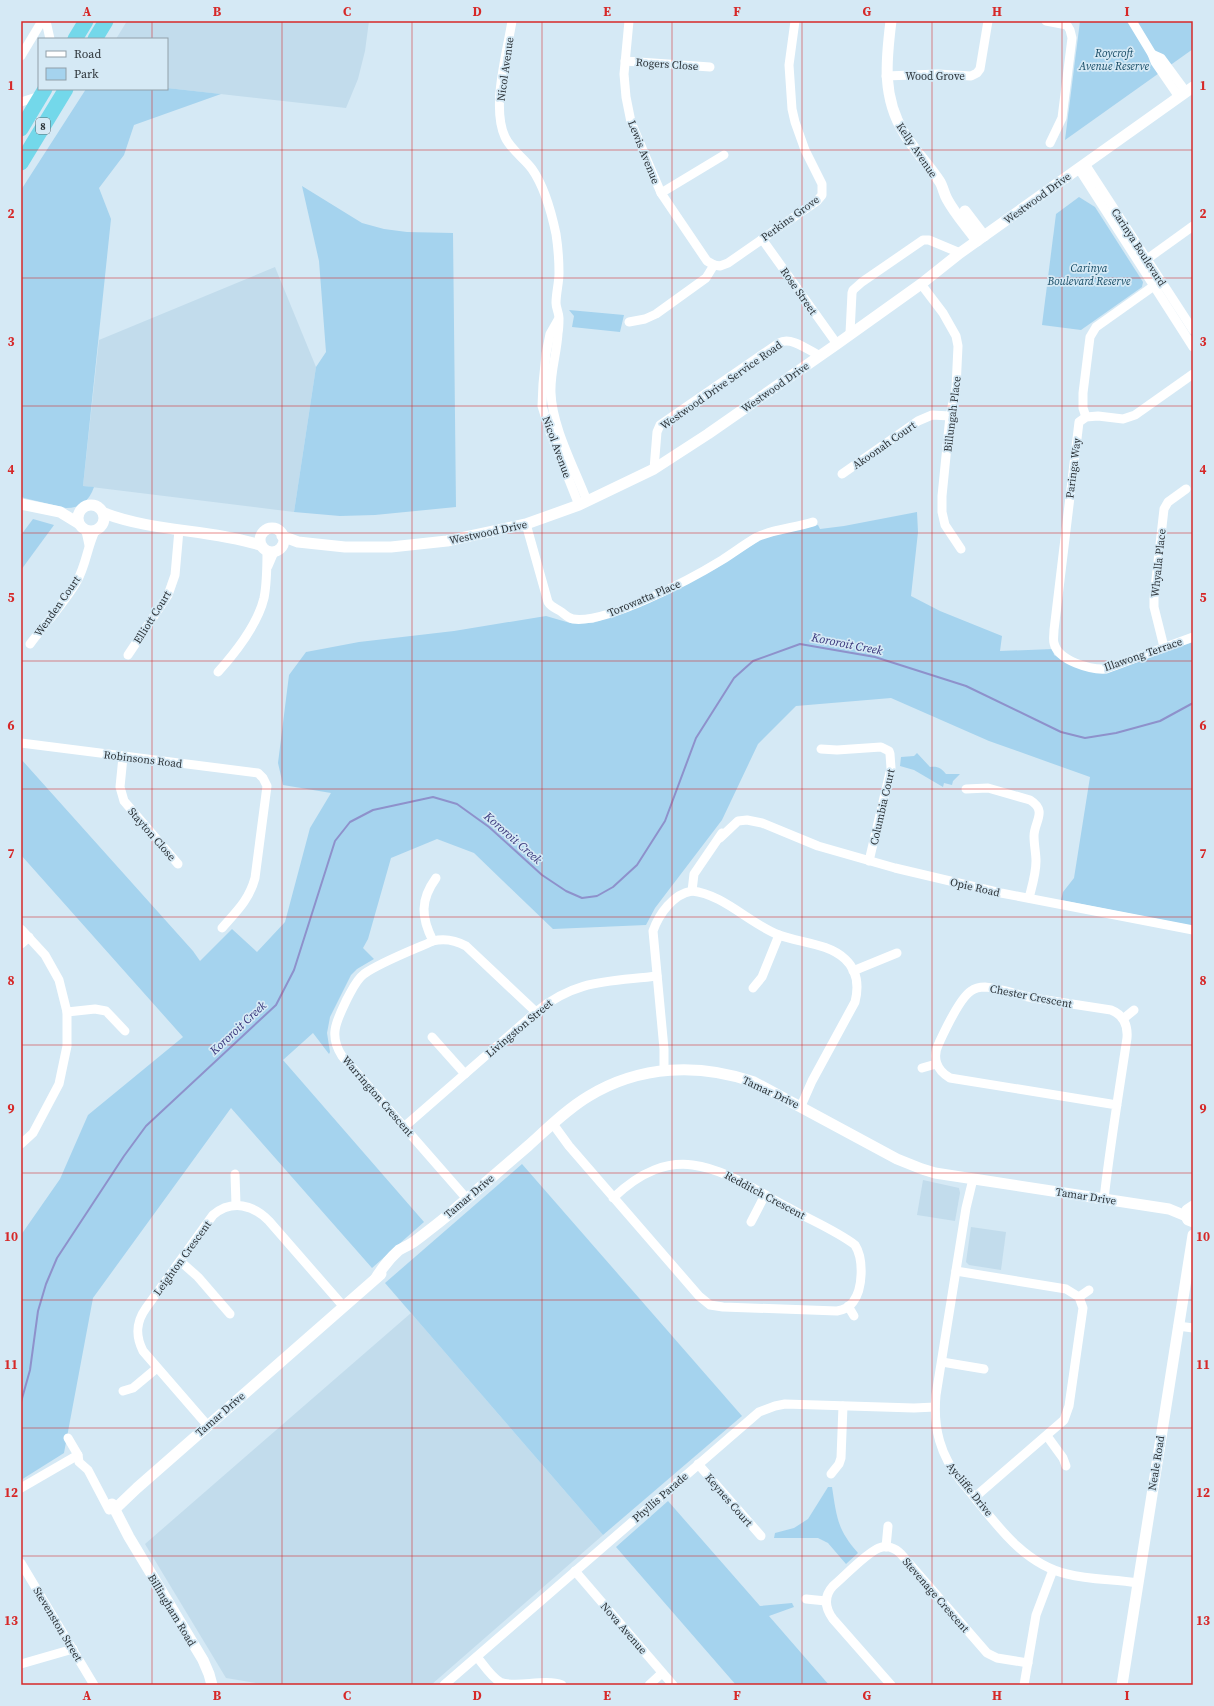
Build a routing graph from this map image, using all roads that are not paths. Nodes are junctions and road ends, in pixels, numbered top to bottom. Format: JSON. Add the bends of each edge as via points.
{"nodes":[{"id":1,"x":42,"y":21,"type":"edge"},
{"id":2,"x":46,"y":21,"type":"edge"},
{"id":3,"x":86,"y":21,"type":"edge"},
{"id":4,"x":106,"y":21,"type":"edge"},
{"id":5,"x":512,"y":21,"type":"edge"},
{"id":6,"x":629,"y":21,"type":"edge"},
{"id":7,"x":795,"y":21,"type":"edge"},
{"id":8,"x":891,"y":21,"type":"edge"},
{"id":9,"x":988,"y":21,"type":"edge"},
{"id":10,"x":1046,"y":21,"type":"edge"},
{"id":11,"x":1132,"y":21,"type":"edge"},
{"id":12,"x":50,"y":38,"type":"edge"},
{"id":13,"x":76,"y":38,"type":"edge"},
{"id":14,"x":96,"y":38,"type":"edge"},
{"id":15,"x":21,"y":56,"type":"edge"},
{"id":16,"x":625,"y":61,"type":"junction"},
{"id":17,"x":710,"y":67,"type":"dead end"},
{"id":18,"x":886,"y":76,"type":"junction"},
{"id":19,"x":65,"y":90,"type":"edge"},
{"id":20,"x":1186,"y":92,"type":"edge"},
{"id":21,"x":43,"y":93,"type":"edge"},
{"id":22,"x":21,"y":102,"type":"edge"},
{"id":23,"x":21,"y":129,"type":"edge"},
{"id":24,"x":1056,"y":134,"type":"junction"},
{"id":25,"x":1064,"y":139,"type":"dead end"},
{"id":26,"x":1050,"y":143,"type":"dead end"},
{"id":27,"x":724,"y":155,"type":"dead end"},
{"id":28,"x":21,"y":163,"type":"edge"},
{"id":29,"x":1082,"y":166,"type":"junction"},
{"id":30,"x":661,"y":193,"type":"junction"},
{"id":31,"x":1193,"y":226,"type":"edge"},
{"id":32,"x":762,"y":239,"type":"junction"},
{"id":33,"x":980,"y":239,"type":"junction"},
{"id":34,"x":960,"y":253,"type":"junction"},
{"id":35,"x":1143,"y":262,"type":"junction"},
{"id":36,"x":714,"y":265,"type":"junction"},
{"id":37,"x":921,"y":284,"type":"junction"},
{"id":38,"x":1157,"y":284,"type":"junction"},
{"id":39,"x":629,"y":322,"type":"dead end"},
{"id":40,"x":1193,"y":330,"type":"edge"},
{"id":41,"x":850,"y":333,"type":"junction"},
{"id":42,"x":837,"y":344,"type":"junction"},
{"id":43,"x":1193,"y":347,"type":"edge"},
{"id":44,"x":820,"y":356,"type":"junction"},
{"id":45,"x":1193,"y":374,"type":"edge"},
{"id":46,"x":950,"y":416,"type":"junction"},
{"id":47,"x":1086,"y":417,"type":"junction"},
{"id":48,"x":654,"y":469,"type":"junction"},
{"id":49,"x":842,"y":474,"type":"dead end"},
{"id":50,"x":1186,"y":489,"type":"dead end"},
{"id":51,"x":583,"y":503,"type":"junction"},
{"id":52,"x":21,"y":504,"type":"edge"},
{"id":53,"x":82,"y":508,"type":"junction"},
{"id":54,"x":60,"y":512,"type":"junction"},
{"id":55,"x":104,"y":513,"type":"junction"},
{"id":56,"x":124,"y":521,"type":"junction"},
{"id":57,"x":813,"y":522,"type":"dead end"},
{"id":58,"x":526,"y":524,"type":"junction"},
{"id":59,"x":90,"y":528,"type":"junction"},
{"id":60,"x":180,"y":530,"type":"junction"},
{"id":61,"x":282,"y":536,"type":"junction"},
{"id":62,"x":298,"y":542,"type":"junction"},
{"id":63,"x":269,"y":546,"type":"junction"},
{"id":64,"x":961,"y":549,"type":"dead end"},
{"id":65,"x":1193,"y":637,"type":"edge"},
{"id":66,"x":30,"y":644,"type":"dead end"},
{"id":67,"x":1054,"y":644,"type":"joint"},
{"id":68,"x":1164,"y":647,"type":"junction"},
{"id":69,"x":128,"y":655,"type":"dead end"},
{"id":70,"x":218,"y":672,"type":"dead end"},
{"id":71,"x":21,"y":743,"type":"edge"},
{"id":72,"x":821,"y":749,"type":"dead end"},
{"id":73,"x":123,"y":757,"type":"junction"},
{"id":74,"x":966,"y":788,"type":"dead end"},
{"id":75,"x":869,"y":861,"type":"junction"},
{"id":76,"x":178,"y":864,"type":"dead end"},
{"id":77,"x":436,"y":878,"type":"dead end"},
{"id":78,"x":692,"y":891,"type":"junction"},
{"id":79,"x":1029,"y":898,"type":"junction"},
{"id":80,"x":222,"y":928,"type":"dead end"},
{"id":81,"x":21,"y":929,"type":"edge"},
{"id":82,"x":1193,"y":930,"type":"edge"},
{"id":83,"x":779,"y":935,"type":"junction"},
{"id":84,"x":28,"y":938,"type":"junction"},
{"id":85,"x":433,"y":941,"type":"junction"},
{"id":86,"x":21,"y":944,"type":"edge"},
{"id":87,"x":897,"y":953,"type":"dead end"},
{"id":88,"x":853,"y":971,"type":"junction"},
{"id":89,"x":657,"y":976,"type":"junction"},
{"id":90,"x":753,"y":988,"type":"dead end"},
{"id":91,"x":1134,"y":1010,"type":"dead end"},
{"id":92,"x":67,"y":1012,"type":"junction"},
{"id":93,"x":536,"y":1012,"type":"junction"},
{"id":94,"x":1123,"y":1019,"type":"junction"},
{"id":95,"x":125,"y":1031,"type":"dead end"},
{"id":96,"x":432,"y":1037,"type":"dead end"},
{"id":97,"x":936,"y":1064,"type":"junction"},
{"id":98,"x":922,"y":1068,"type":"dead end"},
{"id":99,"x":666,"y":1070,"type":"junction"},
{"id":100,"x":465,"y":1074,"type":"junction"},
{"id":101,"x":799,"y":1105,"type":"junction"},
{"id":102,"x":1116,"y":1105,"type":"junction"},
{"id":103,"x":550,"y":1126,"type":"junction"},
{"id":104,"x":404,"y":1127,"type":"junction"},
{"id":105,"x":21,"y":1144,"type":"edge"},
{"id":106,"x":235,"y":1174,"type":"dead end"},
{"id":107,"x":970,"y":1178,"type":"junction"},
{"id":108,"x":765,"y":1195,"type":"junction"},
{"id":109,"x":613,"y":1198,"type":"junction"},
{"id":110,"x":467,"y":1199,"type":"junction"},
{"id":111,"x":1102,"y":1199,"type":"junction"},
{"id":112,"x":236,"y":1205,"type":"junction"},
{"id":113,"x":1190,"y":1211,"type":"edge"},
{"id":114,"x":751,"y":1222,"type":"dead end"},
{"id":115,"x":1192,"y":1238,"type":"edge"},
{"id":116,"x":180,"y":1261,"type":"junction"},
{"id":117,"x":956,"y":1271,"type":"junction"},
{"id":118,"x":1089,"y":1290,"type":"dead end"},
{"id":119,"x":1079,"y":1297,"type":"junction"},
{"id":120,"x":848,"y":1306,"type":"junction"},
{"id":121,"x":344,"y":1307,"type":"junction"},
{"id":122,"x":230,"y":1314,"type":"dead end"},
{"id":123,"x":854,"y":1316,"type":"dead end"},
{"id":124,"x":1193,"y":1322,"type":"edge"},
{"id":125,"x":1178,"y":1323,"type":"junction"},
{"id":126,"x":1193,"y":1328,"type":"edge"},
{"id":127,"x":942,"y":1362,"type":"junction"},
{"id":128,"x":157,"y":1368,"type":"junction"},
{"id":129,"x":984,"y":1369,"type":"dead end"},
{"id":130,"x":123,"y":1391,"type":"dead end"},
{"id":131,"x":844,"y":1406,"type":"junction"},
{"id":132,"x":935,"y":1409,"type":"junction"},
{"id":133,"x":208,"y":1426,"type":"junction"},
{"id":134,"x":1047,"y":1436,"type":"junction"},
{"id":135,"x":68,"y":1438,"type":"dead end"},
{"id":136,"x":77,"y":1453,"type":"junction"},
{"id":137,"x":698,"y":1464,"type":"junction"},
{"id":138,"x":1066,"y":1466,"type":"dead end"},
{"id":139,"x":832,"y":1474,"type":"dead end"},
{"id":140,"x":21,"y":1488,"type":"edge"},
{"id":141,"x":975,"y":1497,"type":"junction"},
{"id":142,"x":112,"y":1508,"type":"junction"},
{"id":143,"x":888,"y":1526,"type":"dead end"},
{"id":144,"x":761,"y":1536,"type":"dead end"},
{"id":145,"x":886,"y":1547,"type":"junction"},
{"id":146,"x":21,"y":1563,"type":"edge"},
{"id":147,"x":1053,"y":1570,"type":"junction"},
{"id":148,"x":575,"y":1571,"type":"junction"},
{"id":149,"x":1137,"y":1585,"type":"junction"},
{"id":150,"x":806,"y":1599,"type":"dead end"},
{"id":151,"x":826,"y":1601,"type":"junction"},
{"id":152,"x":71,"y":1646,"type":"junction"},
{"id":153,"x":477,"y":1657,"type":"junction"},
{"id":154,"x":1028,"y":1663,"type":"junction"},
{"id":155,"x":21,"y":1664,"type":"edge"},
{"id":156,"x":662,"y":1673,"type":"junction"},
{"id":157,"x":94,"y":1685,"type":"edge"},
{"id":158,"x":212,"y":1685,"type":"edge"},
{"id":159,"x":444,"y":1685,"type":"edge"},
{"id":160,"x":562,"y":1685,"type":"edge"},
{"id":161,"x":649,"y":1685,"type":"edge"},
{"id":162,"x":673,"y":1685,"type":"edge"},
{"id":163,"x":891,"y":1685,"type":"edge"},
{"id":164,"x":1024,"y":1685,"type":"edge"},
{"id":165,"x":1122,"y":1685,"type":"edge"}],
"edges":[{"from":1,"to":15,"type":"street"},
{"from":2,"to":12,"type":"street"},
{"from":3,"to":13,"type":"highway"},
{"from":4,"to":14,"type":"highway"},
{"from":5,"to":51,"type":"street","name":"Nicol Avenue","via":[[500,99],[501,122],[510,145],[532,169],[545,194],[556,233],[559,260],[556,305],[559,318],[550,334],[542,384],[542,406],[550,432]]},
{"from":6,"to":16,"type":"street","name":"Lewis Avenue"},
{"from":7,"to":32,"type":"street","name":"Perkins Grove","via":[[789,65],[792,109],[805,150],[821,181],[823,192],[817,201]]},
{"from":8,"to":18,"type":"street","name":"Kelly Avenue"},
{"from":9,"to":18,"type":"street","name":"Wood Grove","via":[[980,69],[975,74]]},
{"from":10,"to":24,"type":"street","via":[[1067,25],[1072,38],[1064,111]]},
{"from":11,"to":20,"type":"street","via":[[1156,62]]},
{"from":16,"to":17,"type":"street","name":"Rogers Close"},
{"from":16,"to":30,"type":"street","name":"Lewis Avenue","via":[[626,96],[631,122]]},
{"from":18,"to":33,"type":"street","name":"Kelly Avenue","via":[[890,102],[897,120],[940,183],[947,199]]},
{"from":19,"to":28,"type":"highway","number":"8"},
{"from":20,"to":29,"type":"street","name":"Westwood Drive"},
{"from":21,"to":22,"type":"street"},
{"from":21,"to":23,"type":"highway","number":"8"},
{"from":24,"to":25,"type":"street"},
{"from":24,"to":26,"type":"street"},
{"from":27,"to":30,"type":"street"},
{"from":29,"to":33,"type":"street","name":"Westwood Drive"},
{"from":29,"to":35,"type":"street","name":"Carinya Boulevard"},
{"from":30,"to":36,"type":"street","name":"Lewis Avenue","via":[[707,261]]},
{"from":31,"to":35,"type":"street"},
{"from":32,"to":36,"type":"street","name":"Perkins Grove","via":[[726,264]]},
{"from":32,"to":42,"type":"street","name":"Rose Street"},
{"from":33,"to":34,"type":"street","name":"Westwood Drive"},
{"from":34,"to":37,"type":"street","name":"Westwood Drive"},
{"from":34,"to":41,"type":"street","via":[[923,240],[862,282],[852,293]]},
{"from":35,"to":38,"type":"street","name":"Carinya Boulevard"},
{"from":36,"to":39,"type":"street","via":[[706,278],[656,314]]},
{"from":37,"to":41,"type":"street","name":"Westwood Drive"},
{"from":37,"to":46,"type":"street","name":"Billungah Place","via":[[943,313],[956,336],[956,388]]},
{"from":38,"to":40,"type":"street","name":"Carinya Boulevard"},
{"from":38,"to":43,"type":"street","name":"Carinya Boulevard"},
{"from":38,"to":47,"type":"street","via":[[1096,327],[1090,338],[1083,393]]},
{"from":41,"to":42,"type":"street","name":"Westwood Drive"},
{"from":42,"to":44,"type":"street","name":"Westwood Drive"},
{"from":44,"to":48,"type":"street","name":"Westwood Drive"},
{"from":44,"to":48,"type":"street","name":"Westwood Drive Service Road","via":[[792,342],[779,342],[659,427]]},
{"from":45,"to":47,"type":"street","via":[[1135,415],[1123,419]]},
{"from":46,"to":49,"type":"street","name":"Akoonah Court","via":[[932,416],[918,421]]},
{"from":46,"to":64,"type":"street","name":"Billungah Place","via":[[942,512],[945,525]]},
{"from":47,"to":67,"type":"street","name":"Paringa Way","via":[[1079,422]]},
{"from":48,"to":51,"type":"street","name":"Westwood Drive"},
{"from":50,"to":68,"type":"street","name":"Whyalla Place","via":[[1168,502],[1164,509],[1154,607]]},
{"from":51,"to":58,"type":"street","name":"Westwood Drive"},
{"from":52,"to":54,"type":"street"},
{"from":53,"to":54,"type":"street"},
{"from":53,"to":55,"type":"street","via":[[96,506]]},
{"from":53,"to":59,"type":"street","via":[[78,514]]},
{"from":54,"to":59,"type":"street"},
{"from":55,"to":56,"type":"street"},
{"from":55,"to":59,"type":"street","via":[[104,518]]},
{"from":56,"to":59,"type":"street"},
{"from":56,"to":60,"type":"street"},
{"from":57,"to":58,"type":"street","name":"Torowatta Place","via":[[757,538],[720,561],[645,600],[604,616],[579,619],[566,617],[561,611],[550,606]]},
{"from":58,"to":62,"type":"street","name":"Westwood Drive","via":[[447,541],[391,547],[345,547]]},
{"from":59,"to":66,"type":"street","name":"Wenden Court","via":[[86,563],[77,582]]},
{"from":60,"to":63,"type":"street","via":[[239,538]]},
{"from":60,"to":69,"type":"street","name":"Elliott Court","via":[[174,574],[168,595]]},
{"from":61,"to":62,"type":"street","name":"Westwood Drive"},
{"from":61,"to":63,"type":"street","via":[[283,540]]},
{"from":61,"to":63,"type":"street","name":"Westwood Drive","via":[[273,528],[265,530]]},
{"from":62,"to":63,"type":"street","name":"Westwood Drive"},
{"from":63,"to":70,"type":"street","via":[[264,598],[256,618]]},
{"from":65,"to":68,"type":"street","name":"Illawong Terrace"},
{"from":67,"to":68,"type":"street","name":"Illawong Terrace","via":[[1060,654],[1095,670],[1106,669]]},
{"from":71,"to":73,"type":"street","name":"Robinsons Road"},
{"from":72,"to":75,"type":"street","name":"Columbia Court","via":[[876,747],[886,749],[890,754],[891,768]]},
{"from":73,"to":76,"type":"street","name":"Stayton Close","via":[[120,787],[124,800]]},
{"from":73,"to":80,"type":"street","name":"Robinsons Road","via":[[249,771],[258,773],[263,778],[267,786],[255,878],[251,892],[243,905]]},
{"from":74,"to":79,"type":"street","via":[[988,788],[1030,800],[1038,808],[1039,818],[1034,837],[1036,868]]},
{"from":75,"to":78,"type":"street","name":"Opie Road","via":[[818,846],[742,817],[720,838],[694,874]]},
{"from":75,"to":79,"type":"street","name":"Opie Road"},
{"from":77,"to":85,"type":"street","via":[[427,893],[423,913]]},
{"from":78,"to":83,"type":"street","via":[[711,896]]},
{"from":78,"to":89,"type":"street","via":[[673,900],[656,925],[653,938]]},
{"from":79,"to":82,"type":"street","name":"Opie Road"},
{"from":81,"to":84,"type":"street"},
{"from":83,"to":88,"type":"street","via":[[832,950],[845,959]]},
{"from":83,"to":90,"type":"street","via":[[762,977]]},
{"from":84,"to":86,"type":"street"},
{"from":84,"to":92,"type":"street","via":[[45,955],[58,980]]},
{"from":85,"to":93,"type":"street","name":"Warrington Crescent","via":[[448,939],[466,946]]},
{"from":85,"to":104,"type":"street","name":"Warrington Crescent","via":[[372,969],[361,977],[354,986],[336,1026],[336,1045],[342,1056]]},
{"from":87,"to":88,"type":"street"},
{"from":88,"to":101,"type":"street","via":[[857,987],[855,1002]]},
{"from":89,"to":93,"type":"street","name":"Livingston Street","via":[[581,986],[556,997]]},
{"from":89,"to":99,"type":"street"},
{"from":91,"to":94,"type":"street"},
{"from":92,"to":95,"type":"street","via":[[95,1009],[106,1011]]},
{"from":92,"to":105,"type":"street","via":[[67,1046],[59,1084],[33,1133]]},
{"from":93,"to":100,"type":"street","name":"Livingston Street"},
{"from":94,"to":97,"type":"street","name":"Chester Crescent","via":[[1111,1010],[1032,998],[986,987],[976,988],[962,1000],[938,1044]]},
{"from":94,"to":102,"type":"street","via":[[1127,1028],[1127,1038]]},
{"from":96,"to":100,"type":"street"},
{"from":97,"to":98,"type":"street"},
{"from":97,"to":102,"type":"street","via":[[944,1075],[957,1080]]},
{"from":99,"to":101,"type":"street","name":"Tamar Drive","via":[[702,1070],[731,1075],[754,1082]]},
{"from":99,"to":103,"type":"street","name":"Tamar Drive","via":[[631,1077],[598,1090]]},
{"from":100,"to":104,"type":"street","name":"Livingston Street"},
{"from":101,"to":107,"type":"street","name":"Tamar Drive","via":[[909,1165],[935,1173]]},
{"from":102,"to":111,"type":"street"},
{"from":103,"to":109,"type":"street"},
{"from":103,"to":110,"type":"street","name":"Tamar Drive"},
{"from":104,"to":110,"type":"street","name":"Warrington Crescent"},
{"from":106,"to":112,"type":"street"},
{"from":107,"to":111,"type":"street","name":"Tamar Drive"},
{"from":107,"to":117,"type":"street","name":"Aycliffe Drive"},
{"from":108,"to":109,"type":"street","name":"Redditch Crescent","via":[[714,1169],[677,1164],[648,1172]]},
{"from":108,"to":114,"type":"street"},
{"from":108,"to":120,"type":"street","name":"Redditch Crescent","via":[[855,1246],[862,1265],[856,1297]]},
{"from":109,"to":120,"type":"street","via":[[699,1296],[710,1305],[724,1308],[830,1311],[843,1310]]},
{"from":110,"to":121,"type":"street","name":"Tamar Drive","via":[[414,1242],[396,1262]]},
{"from":111,"to":113,"type":"street","name":"Tamar Drive"},
{"from":112,"to":116,"type":"street","name":"Leighton Crescent","via":[[213,1215]]},
{"from":112,"to":121,"type":"street","via":[[250,1208],[263,1215]]},
{"from":113,"to":115,"type":"street","name":"Neale Road"},
{"from":115,"to":125,"type":"street","name":"Neale Road"},
{"from":116,"to":122,"type":"street","via":[[198,1277]]},
{"from":116,"to":128,"type":"street","name":"Leighton Crescent","via":[[146,1308],[138,1324],[140,1344]]},
{"from":117,"to":119,"type":"street","via":[[1060,1287],[1070,1290]]},
{"from":117,"to":127,"type":"street","name":"Aycliffe Drive"},
{"from":118,"to":119,"type":"street"},
{"from":119,"to":134,"type":"street","via":[[1083,1314],[1068,1411],[1064,1420]]},
{"from":120,"to":123,"type":"street"},
{"from":121,"to":133,"type":"street","name":"Tamar Drive"},
{"from":124,"to":125,"type":"street"},
{"from":125,"to":126,"type":"street"},
{"from":125,"to":149,"type":"street","name":"Neale Road"},
{"from":127,"to":129,"type":"street"},
{"from":127,"to":132,"type":"street","name":"Aycliffe Drive"},
{"from":128,"to":130,"type":"street","via":[[133,1388]]},
{"from":128,"to":133,"type":"street","name":"Leighton Crescent"},
{"from":131,"to":132,"type":"street","name":"Phyllis Parade"},
{"from":131,"to":137,"type":"street","name":"Phyllis Parade","via":[[785,1404],[766,1409],[752,1417]]},
{"from":131,"to":139,"type":"street","via":[[841,1458]]},
{"from":132,"to":141,"type":"street","name":"Aycliffe Drive","via":[[941,1449],[953,1471]]},
{"from":133,"to":142,"type":"street","name":"Tamar Drive"},
{"from":134,"to":138,"type":"street","via":[[1061,1454]]},
{"from":134,"to":141,"type":"street"},
{"from":135,"to":136,"type":"street","name":"Billingham Road"},
{"from":136,"to":140,"type":"street","via":[[67,1463]]},
{"from":136,"to":142,"type":"street","name":"Billingham Road","via":[[84,1458],[88,1470]]},
{"from":137,"to":144,"type":"street","name":"Keynes Court"},
{"from":137,"to":148,"type":"street","name":"Phyllis Parade"},
{"from":141,"to":147,"type":"street","name":"Aycliffe Drive","via":[[1024,1552]]},
{"from":142,"to":158,"type":"street","name":"Billingham Road","via":[[203,1660]]},
{"from":143,"to":145,"type":"street"},
{"from":145,"to":151,"type":"street","via":[[873,1551],[830,1589]]},
{"from":145,"to":154,"type":"street","name":"Stevenage Crescent","via":[[901,1554],[987,1653],[997,1658]]},
{"from":146,"to":152,"type":"street","name":"Stevenston Street"},
{"from":147,"to":149,"type":"street","name":"Aycliffe Drive"},
{"from":147,"to":154,"type":"street","via":[[1036,1615]]},
{"from":148,"to":153,"type":"street","name":"Phyllis Parade"},
{"from":148,"to":156,"type":"street","name":"Nova Avenue"},
{"from":149,"to":165,"type":"street","name":"Neale Road"},
{"from":150,"to":151,"type":"street"},
{"from":151,"to":163,"type":"street","via":[[829,1614]]},
{"from":152,"to":155,"type":"street","via":[[54,1655]]},
{"from":152,"to":157,"type":"street","name":"Stevenston Street"},
{"from":153,"to":159,"type":"street","name":"Phyllis Parade"},
{"from":153,"to":160,"type":"street","via":[[502,1682]]},
{"from":154,"to":164,"type":"street"},
{"from":156,"to":161,"type":"street"},
{"from":156,"to":162,"type":"street","name":"Nova Avenue"}]}
